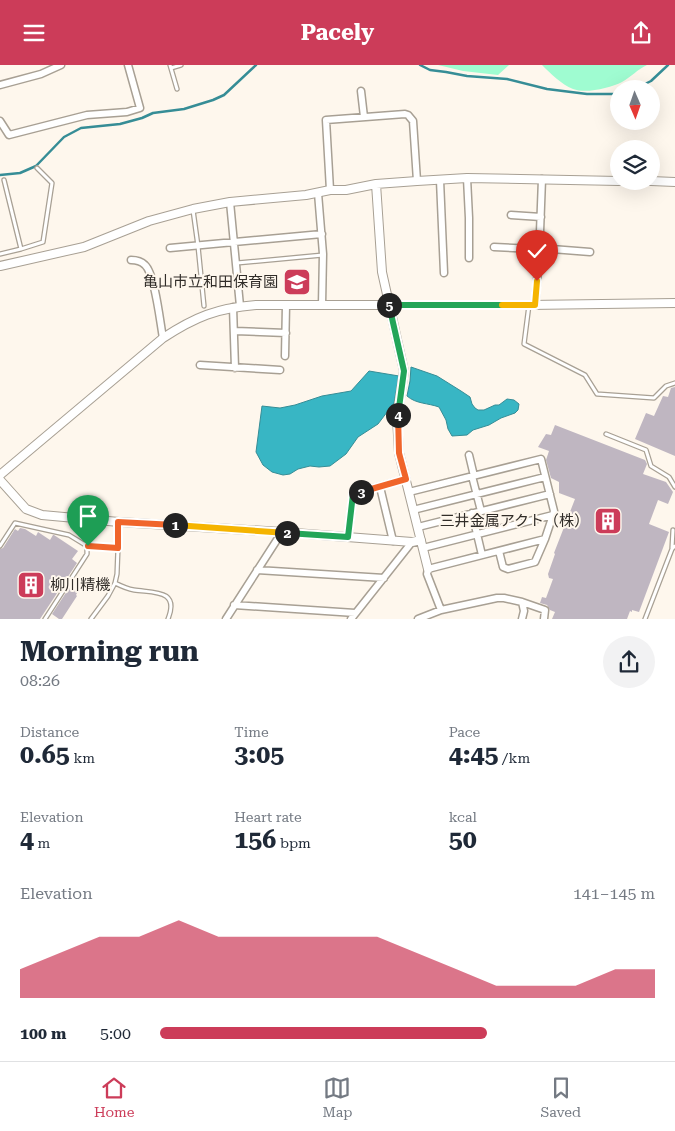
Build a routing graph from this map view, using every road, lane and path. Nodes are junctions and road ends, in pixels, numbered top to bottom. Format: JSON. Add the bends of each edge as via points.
{"nodes":[{"id":1,"x":61,"y":65,"type":"edge"},
{"id":2,"x":128,"y":65,"type":"edge"},
{"id":3,"x":181,"y":65,"type":"edge"},
{"id":4,"x":170,"y":67,"type":"edge"},
{"id":5,"x":0,"y":85,"type":"edge"},
{"id":6,"x":177,"y":89,"type":"dead end"},
{"id":7,"x":362,"y":91,"type":"dead end"},
{"id":8,"x":364,"y":117,"type":"junction"},
{"id":9,"x":0,"y":121,"type":"edge"},
{"id":10,"x":37,"y":169,"type":"dead end"},
{"id":11,"x":467,"y":178,"type":"junction"},
{"id":12,"x":542,"y":179,"type":"junction"},
{"id":13,"x":4,"y":180,"type":"dead end"},
{"id":14,"x":440,"y":180,"type":"junction"},
{"id":15,"x":417,"y":181,"type":"junction"},
{"id":16,"x":610,"y":181,"type":"edge"},
{"id":17,"x":660,"y":181,"type":"edge"},
{"id":18,"x":675,"y":182,"type":"edge"},
{"id":19,"x":376,"y":184,"type":"junction"},
{"id":20,"x":330,"y":190,"type":"junction"},
{"id":21,"x":318,"y":193,"type":"junction"},
{"id":22,"x":230,"y":202,"type":"junction"},
{"id":23,"x":193,"y":209,"type":"junction"},
{"id":24,"x":511,"y":215,"type":"dead end"},
{"id":25,"x":541,"y":217,"type":"junction"},
{"id":26,"x":322,"y":234,"type":"junction"},
{"id":27,"x":234,"y":243,"type":"junction"},
{"id":28,"x":198,"y":246,"type":"junction"},
{"id":29,"x":494,"y":247,"type":"dead end"},
{"id":30,"x":170,"y":248,"type":"dead end"},
{"id":31,"x":539,"y":248,"type":"junction"},
{"id":32,"x":21,"y":249,"type":"junction"},
{"id":33,"x":590,"y":252,"type":"dead end"},
{"id":34,"x":0,"y":254,"type":"edge"},
{"id":35,"x":323,"y":255,"type":"junction"},
{"id":36,"x":469,"y":258,"type":"dead end"},
{"id":37,"x":131,"y":260,"type":"dead end"},
{"id":38,"x":236,"y":263,"type":"junction"},
{"id":39,"x":0,"y":267,"type":"edge"},
{"id":40,"x":444,"y":273,"type":"dead end"},
{"id":41,"x":675,"y":303,"type":"edge"},
{"id":42,"x":286,"y":305,"type":"junction"},
{"id":43,"x":322,"y":305,"type":"junction"},
{"id":44,"x":389,"y":305,"type":"junction"},
{"id":45,"x":532,"y":305,"type":"junction"},
{"id":46,"x":204,"y":306,"type":"dead end"},
{"id":47,"x":237,"y":307,"type":"junction"},
{"id":48,"x":234,"y":331,"type":"junction"},
{"id":49,"x":286,"y":333,"type":"junction"},
{"id":50,"x":163,"y":338,"type":"junction"},
{"id":51,"x":285,"y":356,"type":"dead end"},
{"id":52,"x":200,"y":365,"type":"dead end"},
{"id":53,"x":235,"y":368,"type":"junction"},
{"id":54,"x":280,"y":370,"type":"dead end"},
{"id":55,"x":675,"y":383,"type":"edge"},
{"id":56,"x":606,"y":434,"type":"dead end"},
{"id":57,"x":469,"y":455,"type":"dead end"},
{"id":58,"x":0,"y":475,"type":"edge"},
{"id":59,"x":473,"y":476,"type":"junction"},
{"id":60,"x":545,"y":477,"type":"junction"},
{"id":61,"x":406,"y":479,"type":"junction"},
{"id":62,"x":0,"y":480,"type":"edge"},
{"id":63,"x":380,"y":487,"type":"junction"},
{"id":64,"x":675,"y":487,"type":"edge"},
{"id":65,"x":409,"y":492,"type":"junction"},
{"id":66,"x":477,"y":494,"type":"junction"},
{"id":67,"x":550,"y":494,"type":"junction"},
{"id":68,"x":413,"y":510,"type":"junction"},
{"id":69,"x":481,"y":511,"type":"junction"},
{"id":70,"x":472,"y":513,"type":"junction"},
{"id":71,"x":553,"y":515,"type":"junction"},
{"id":72,"x":118,"y":522,"type":"junction"},
{"id":73,"x":418,"y":527,"type":"junction"},
{"id":74,"x":674,"y":529,"type":"edge"},
{"id":75,"x":282,"y":532,"type":"junction"},
{"id":76,"x":477,"y":534,"type":"junction"},
{"id":77,"x":348,"y":537,"type":"junction"},
{"id":78,"x":545,"y":539,"type":"junction"},
{"id":79,"x":393,"y":541,"type":"junction"},
{"id":80,"x":419,"y":543,"type":"junction"},
{"id":81,"x":0,"y":546,"type":"edge"},
{"id":82,"x":88,"y":546,"type":"junction"},
{"id":83,"x":673,"y":547,"type":"edge"},
{"id":84,"x":118,"y":548,"type":"junction"},
{"id":85,"x":499,"y":551,"type":"junction"},
{"id":86,"x":482,"y":555,"type":"junction"},
{"id":87,"x":428,"y":569,"type":"junction"},
{"id":88,"x":257,"y":570,"type":"junction"},
{"id":89,"x":384,"y":578,"type":"junction"},
{"id":90,"x":115,"y":583,"type":"junction"},
{"id":91,"x":522,"y":603,"type":"junction"},
{"id":92,"x":234,"y":605,"type":"junction"},
{"id":93,"x":441,"y":610,"type":"junction"},
{"id":94,"x":353,"y":616,"type":"edge"},
{"id":95,"x":45,"y":619,"type":"edge"},
{"id":96,"x":91,"y":619,"type":"edge"},
{"id":97,"x":168,"y":619,"type":"edge"},
{"id":98,"x":226,"y":619,"type":"edge"},
{"id":99,"x":418,"y":619,"type":"edge"},
{"id":100,"x":522,"y":619,"type":"edge"},
{"id":101,"x":544,"y":619,"type":"edge"},
{"id":102,"x":645,"y":619,"type":"edge"}],
"edges":[{"from":1,"to":5,"type":"street","via":[[42,74]]},
{"from":2,"to":9,"type":"street","via":[[140,108],[86,115],[8,135]]},
{"from":3,"to":4,"type":"lane"},
{"from":4,"to":6,"type":"lane"},
{"from":7,"to":8,"type":"street"},
{"from":8,"to":15,"type":"street","via":[[405,114],[411,118]]},
{"from":8,"to":20,"type":"street","via":[[326,120]]},
{"from":10,"to":32,"type":"lane","via":[[52,183],[43,242]]},
{"from":11,"to":12,"type":"street"},
{"from":11,"to":14,"type":"street"},
{"from":11,"to":36,"type":"street"},
{"from":12,"to":16,"type":"street"},
{"from":12,"to":25,"type":"street"},
{"from":13,"to":32,"type":"lane"},
{"from":14,"to":15,"type":"street"},
{"from":14,"to":40,"type":"street"},
{"from":15,"to":19,"type":"street"},
{"from":17,"to":18,"type":"street"},
{"from":19,"to":20,"type":"street"},
{"from":19,"to":44,"type":"street","via":[[382,272]]},
{"from":20,"to":21,"type":"street"},
{"from":21,"to":22,"type":"street"},
{"from":21,"to":26,"type":"street"},
{"from":22,"to":23,"type":"street"},
{"from":22,"to":27,"type":"street"},
{"from":23,"to":28,"type":"lane"},
{"from":23,"to":39,"type":"street","via":[[149,221],[84,247]]},
{"from":24,"to":25,"type":"street"},
{"from":25,"to":31,"type":"street"},
{"from":26,"to":27,"type":"street"},
{"from":26,"to":35,"type":"street"},
{"from":27,"to":28,"type":"street"},
{"from":27,"to":38,"type":"street"},
{"from":28,"to":30,"type":"street"},
{"from":28,"to":46,"type":"lane"},
{"from":29,"to":31,"type":"street"},
{"from":31,"to":33,"type":"street"},
{"from":31,"to":45,"type":"street"},
{"from":32,"to":34,"type":"lane"},
{"from":35,"to":38,"type":"lane"},
{"from":35,"to":43,"type":"street"},
{"from":37,"to":50,"type":"street","via":[[138,260],[150,270]]},
{"from":38,"to":47,"type":"street"},
{"from":41,"to":45,"type":"street"},
{"from":42,"to":43,"type":"street"},
{"from":42,"to":47,"type":"street"},
{"from":42,"to":49,"type":"street"},
{"from":43,"to":44,"type":"street"},
{"from":44,"to":45,"type":"street"},
{"from":44,"to":61,"type":"street","via":[[404,371],[397,417],[399,453]]},
{"from":45,"to":55,"type":"lane","via":[[524,344],[585,375],[597,394],[654,398],[666,386]]},
{"from":47,"to":48,"type":"street"},
{"from":47,"to":50,"type":"street","via":[[203,316]]},
{"from":48,"to":49,"type":"street"},
{"from":48,"to":53,"type":"street"},
{"from":49,"to":51,"type":"street"},
{"from":50,"to":58,"type":"street"},
{"from":52,"to":53,"type":"street"},
{"from":53,"to":54,"type":"street"},
{"from":56,"to":64,"type":"lane","via":[[646,451],[651,466],[669,477]]},
{"from":57,"to":59,"type":"street"},
{"from":59,"to":60,"type":"street","via":[[541,459]]},
{"from":59,"to":65,"type":"street"},
{"from":59,"to":66,"type":"street"},
{"from":60,"to":66,"type":"street"},
{"from":60,"to":67,"type":"street"},
{"from":61,"to":63,"type":"street"},
{"from":61,"to":65,"type":"street"},
{"from":62,"to":72,"type":"street","via":[[33,513]]},
{"from":63,"to":77,"type":"street","via":[[353,494]]},
{"from":63,"to":79,"type":"street"},
{"from":65,"to":68,"type":"street"},
{"from":66,"to":68,"type":"street"},
{"from":66,"to":69,"type":"street"},
{"from":67,"to":69,"type":"street"},
{"from":67,"to":71,"type":"street"},
{"from":68,"to":73,"type":"street"},
{"from":69,"to":70,"type":"street"},
{"from":70,"to":73,"type":"street"},
{"from":70,"to":76,"type":"street"},
{"from":71,"to":76,"type":"street"},
{"from":71,"to":78,"type":"street"},
{"from":72,"to":75,"type":"street"},
{"from":72,"to":84,"type":"lane"},
{"from":73,"to":80,"type":"street"},
{"from":74,"to":83,"type":"lane"},
{"from":75,"to":77,"type":"street"},
{"from":75,"to":88,"type":"street"},
{"from":76,"to":80,"type":"street"},
{"from":76,"to":86,"type":"street"},
{"from":77,"to":79,"type":"street"},
{"from":78,"to":85,"type":"street"},
{"from":78,"to":85,"type":"street","via":[[536,562],[508,569],[503,567]]},
{"from":79,"to":80,"type":"street"},
{"from":80,"to":87,"type":"street"},
{"from":80,"to":89,"type":"street"},
{"from":81,"to":82,"type":"lane","via":[[15,523],[69,535]]},
{"from":82,"to":84,"type":"lane"},
{"from":82,"to":95,"type":"lane","via":[[87,554]]},
{"from":83,"to":102,"type":"lane"},
{"from":84,"to":90,"type":"lane"},
{"from":85,"to":86,"type":"street"},
{"from":86,"to":87,"type":"street"},
{"from":87,"to":93,"type":"street"},
{"from":88,"to":89,"type":"street"},
{"from":88,"to":92,"type":"street"},
{"from":89,"to":94,"type":"street"},
{"from":90,"to":96,"type":"lane"},
{"from":90,"to":97,"type":"lane","via":[[134,590],[164,594],[170,602]]},
{"from":91,"to":93,"type":"street","via":[[497,598]]},
{"from":91,"to":100,"type":"street"},
{"from":91,"to":101,"type":"street","via":[[545,610]]},
{"from":92,"to":94,"type":"street"},
{"from":92,"to":98,"type":"street"},
{"from":93,"to":99,"type":"street"}]}
